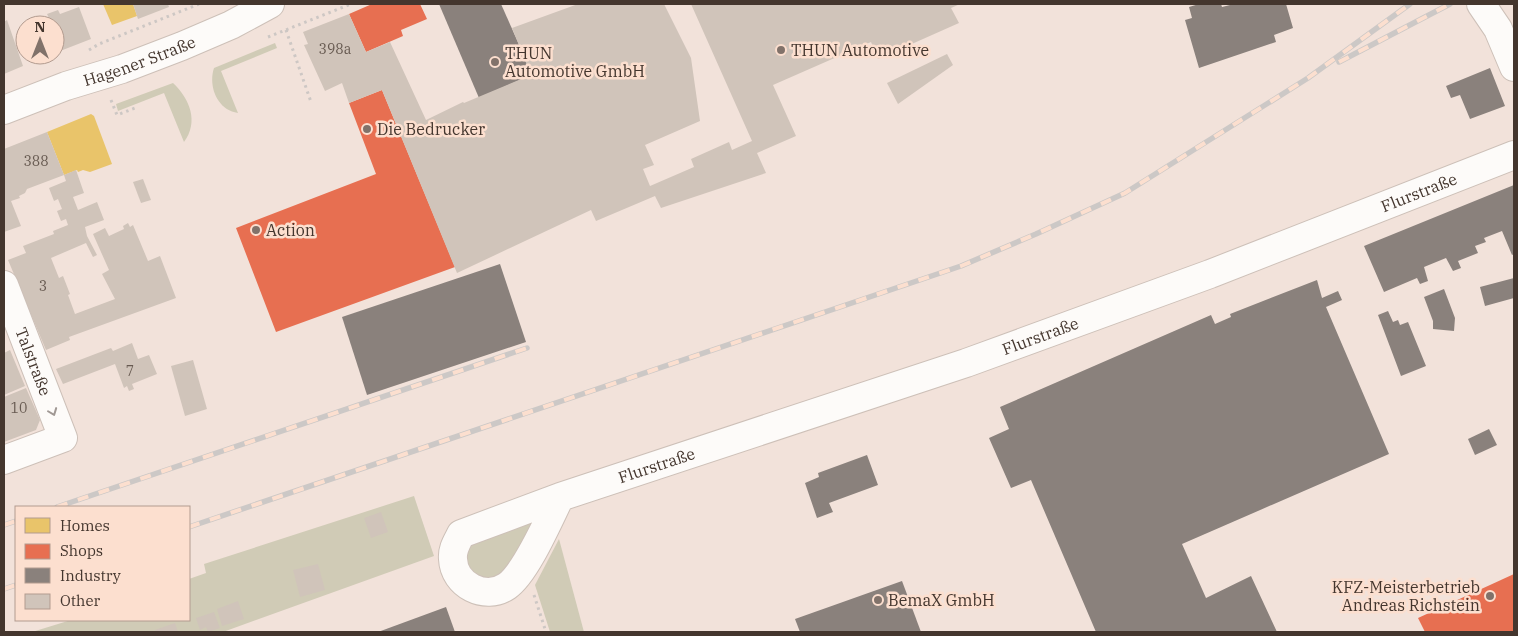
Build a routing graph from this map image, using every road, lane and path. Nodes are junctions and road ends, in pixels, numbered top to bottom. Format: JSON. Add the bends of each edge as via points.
{"nodes":[{"id":1,"x":199,"y":4,"type":"edge"},
{"id":2,"x":270,"y":4,"type":"edge"},
{"id":3,"x":1481,"y":4,"type":"edge"},
{"id":4,"x":286,"y":30,"type":"dead end"},
{"id":5,"x":84,"y":54,"type":"dead end"},
{"id":6,"x":1514,"y":67,"type":"edge"},
{"id":7,"x":111,"y":99,"type":"dead end"},
{"id":8,"x":311,"y":102,"type":"dead end"},
{"id":9,"x":136,"y":108,"type":"dead end"},
{"id":10,"x":4,"y":110,"type":"edge"},
{"id":11,"x":1514,"y":155,"type":"edge"},
{"id":12,"x":4,"y":285,"type":"edge"},
{"id":13,"x":4,"y":460,"type":"edge"},
{"id":14,"x":560,"y":497,"type":"junction"},
{"id":15,"x":525,"y":566,"type":"junction"},
{"id":16,"x":546,"y":632,"type":"edge"}],
"edges":[{"from":1,"to":5,"type":"path","via":[[99,44]]},
{"from":2,"to":10,"type":"street","name":"Hagener Straße","via":[[182,46]]},
{"from":3,"to":6,"type":"street","via":[[1498,29]]},
{"from":4,"to":8,"type":"path"},
{"from":7,"to":9,"type":"path","via":[[117,115]]},
{"from":11,"to":14,"type":"street","name":"Flurstraße","via":[[1219,271],[966,363]]},
{"from":12,"to":13,"type":"street","name":"Talstraße","one_way":true,"via":[[63,438]]},
{"from":14,"to":15,"type":"street","name":"Flurstraße"},
{"from":14,"to":15,"type":"street","name":"Flurstraße","via":[[461,534],[455,545],[455,569],[466,585],[480,592],[506,587]]},
{"from":15,"to":16,"type":"path"}]}
